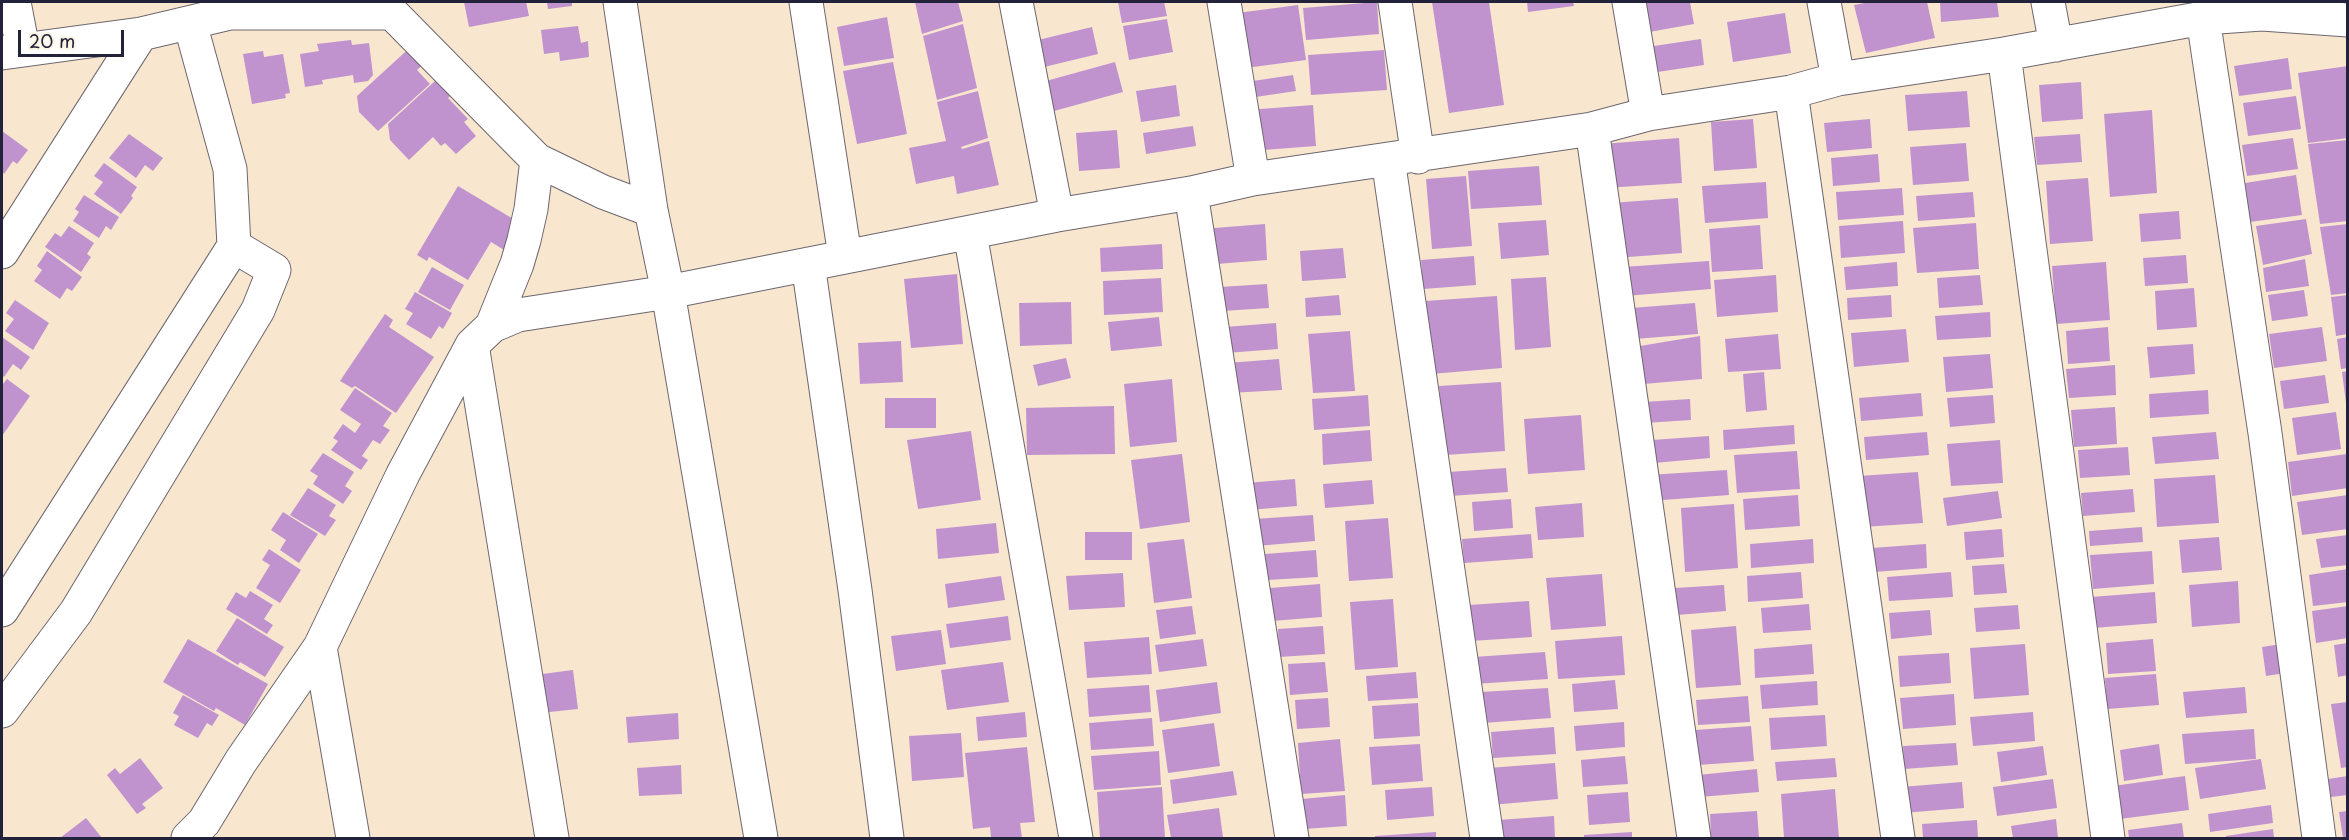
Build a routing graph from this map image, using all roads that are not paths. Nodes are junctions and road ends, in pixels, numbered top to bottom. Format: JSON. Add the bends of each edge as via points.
{"nodes":[{"id":1,"x":14,"y":2,"type":"edge"},
{"id":2,"x":620,"y":2,"type":"edge"},
{"id":3,"x":806,"y":2,"type":"edge"},
{"id":4,"x":1016,"y":2,"type":"edge"},
{"id":5,"x":1224,"y":2,"type":"edge"},
{"id":6,"x":1395,"y":2,"type":"edge"},
{"id":7,"x":1629,"y":2,"type":"edge"},
{"id":8,"x":1824,"y":2,"type":"edge"},
{"id":9,"x":2048,"y":2,"type":"edge"},
{"id":10,"x":229,"y":7,"type":"edge"},
{"id":11,"x":391,"y":7,"type":"edge"},
{"id":12,"x":2203,"y":18,"type":"junction"},
{"id":13,"x":2348,"y":20,"type":"edge"},
{"id":14,"x":190,"y":23,"type":"junction"},
{"id":15,"x":141,"y":34,"type":"junction"},
{"id":16,"x":2056,"y":45,"type":"junction"},
{"id":17,"x":12,"y":51,"type":"edge"},
{"id":18,"x":2004,"y":54,"type":"junction"},
{"id":19,"x":1838,"y":79,"type":"junction"},
{"id":20,"x":1791,"y":92,"type":"junction"},
{"id":21,"x":1648,"y":114,"type":"junction"},
{"id":22,"x":1592,"y":129,"type":"junction"},
{"id":23,"x":1403,"y":158,"type":"junction"},
{"id":24,"x":537,"y":160,"type":"junction"},
{"id":25,"x":1253,"y":179,"type":"junction"},
{"id":26,"x":1191,"y":194,"type":"junction"},
{"id":27,"x":651,"y":210,"type":"junction"},
{"id":28,"x":1057,"y":215,"type":"junction"},
{"id":29,"x":970,"y":233,"type":"junction"},
{"id":30,"x":234,"y":246,"type":"junction"},
{"id":31,"x":2,"y":252,"type":"edge"},
{"id":32,"x":845,"y":256,"type":"junction"},
{"id":33,"x":808,"y":264,"type":"junction"},
{"id":34,"x":668,"y":292,"type":"junction"},
{"id":35,"x":482,"y":336,"type":"junction"},
{"id":36,"x":2,"y":610,"type":"edge"},
{"id":37,"x":320,"y":647,"type":"junction"},
{"id":38,"x":2,"y":711,"type":"edge"},
{"id":39,"x":188,"y":838,"type":"edge"},
{"id":40,"x":353,"y":838,"type":"edge"},
{"id":41,"x":552,"y":838,"type":"edge"},
{"id":42,"x":761,"y":838,"type":"edge"},
{"id":43,"x":887,"y":838,"type":"edge"},
{"id":44,"x":1076,"y":838,"type":"edge"},
{"id":45,"x":1292,"y":838,"type":"edge"},
{"id":46,"x":1486,"y":838,"type":"edge"},
{"id":47,"x":1694,"y":838,"type":"edge"},
{"id":48,"x":1898,"y":838,"type":"edge"},
{"id":49,"x":2108,"y":838,"type":"edge"},
{"id":50,"x":2319,"y":838,"type":"edge"}],
"edges":[{"from":1,"to":17,"type":"street"},
{"from":2,"to":27,"type":"street"},
{"from":3,"to":32,"type":"street"},
{"from":4,"to":28,"type":"street"},
{"from":5,"to":25,"type":"street"},
{"from":6,"to":23,"type":"street"},
{"from":7,"to":21,"type":"street"},
{"from":8,"to":19,"type":"street"},
{"from":9,"to":16,"type":"street"},
{"from":10,"to":11,"type":"street"},
{"from":10,"to":14,"type":"street"},
{"from":11,"to":24,"type":"street"},
{"from":12,"to":13,"type":"street","via":[[2262,15]]},
{"from":12,"to":16,"type":"street"},
{"from":12,"to":50,"type":"street"},
{"from":14,"to":15,"type":"street"},
{"from":14,"to":30,"type":"street","via":[[230,170]]},
{"from":15,"to":17,"type":"street"},
{"from":15,"to":31,"type":"street"},
{"from":16,"to":18,"type":"street"},
{"from":18,"to":19,"type":"street"},
{"from":18,"to":49,"type":"street"},
{"from":19,"to":20,"type":"street"},
{"from":20,"to":21,"type":"street"},
{"from":20,"to":48,"type":"street"},
{"from":21,"to":22,"type":"street"},
{"from":22,"to":23,"type":"street"},
{"from":22,"to":47,"type":"street"},
{"from":23,"to":25,"type":"street"},
{"from":23,"to":46,"type":"street"},
{"from":24,"to":27,"type":"street"},
{"from":24,"to":35,"type":"street","via":[[531,209],[517,264]]},
{"from":25,"to":26,"type":"street"},
{"from":26,"to":28,"type":"street"},
{"from":26,"to":45,"type":"street"},
{"from":27,"to":34,"type":"street"},
{"from":28,"to":29,"type":"street"},
{"from":29,"to":32,"type":"street"},
{"from":29,"to":44,"type":"street"},
{"from":30,"to":36,"type":"street"},
{"from":30,"to":38,"type":"street","via":[[274,270],[258,310],[76,612]]},
{"from":32,"to":33,"type":"street"},
{"from":33,"to":34,"type":"street"},
{"from":33,"to":43,"type":"street"},
{"from":34,"to":35,"type":"street","via":[[518,315]]},
{"from":34,"to":42,"type":"street"},
{"from":35,"to":37,"type":"street","via":[[403,474]]},
{"from":35,"to":41,"type":"street"},
{"from":37,"to":39,"type":"street","via":[[204,822]]},
{"from":37,"to":40,"type":"street"}]}
